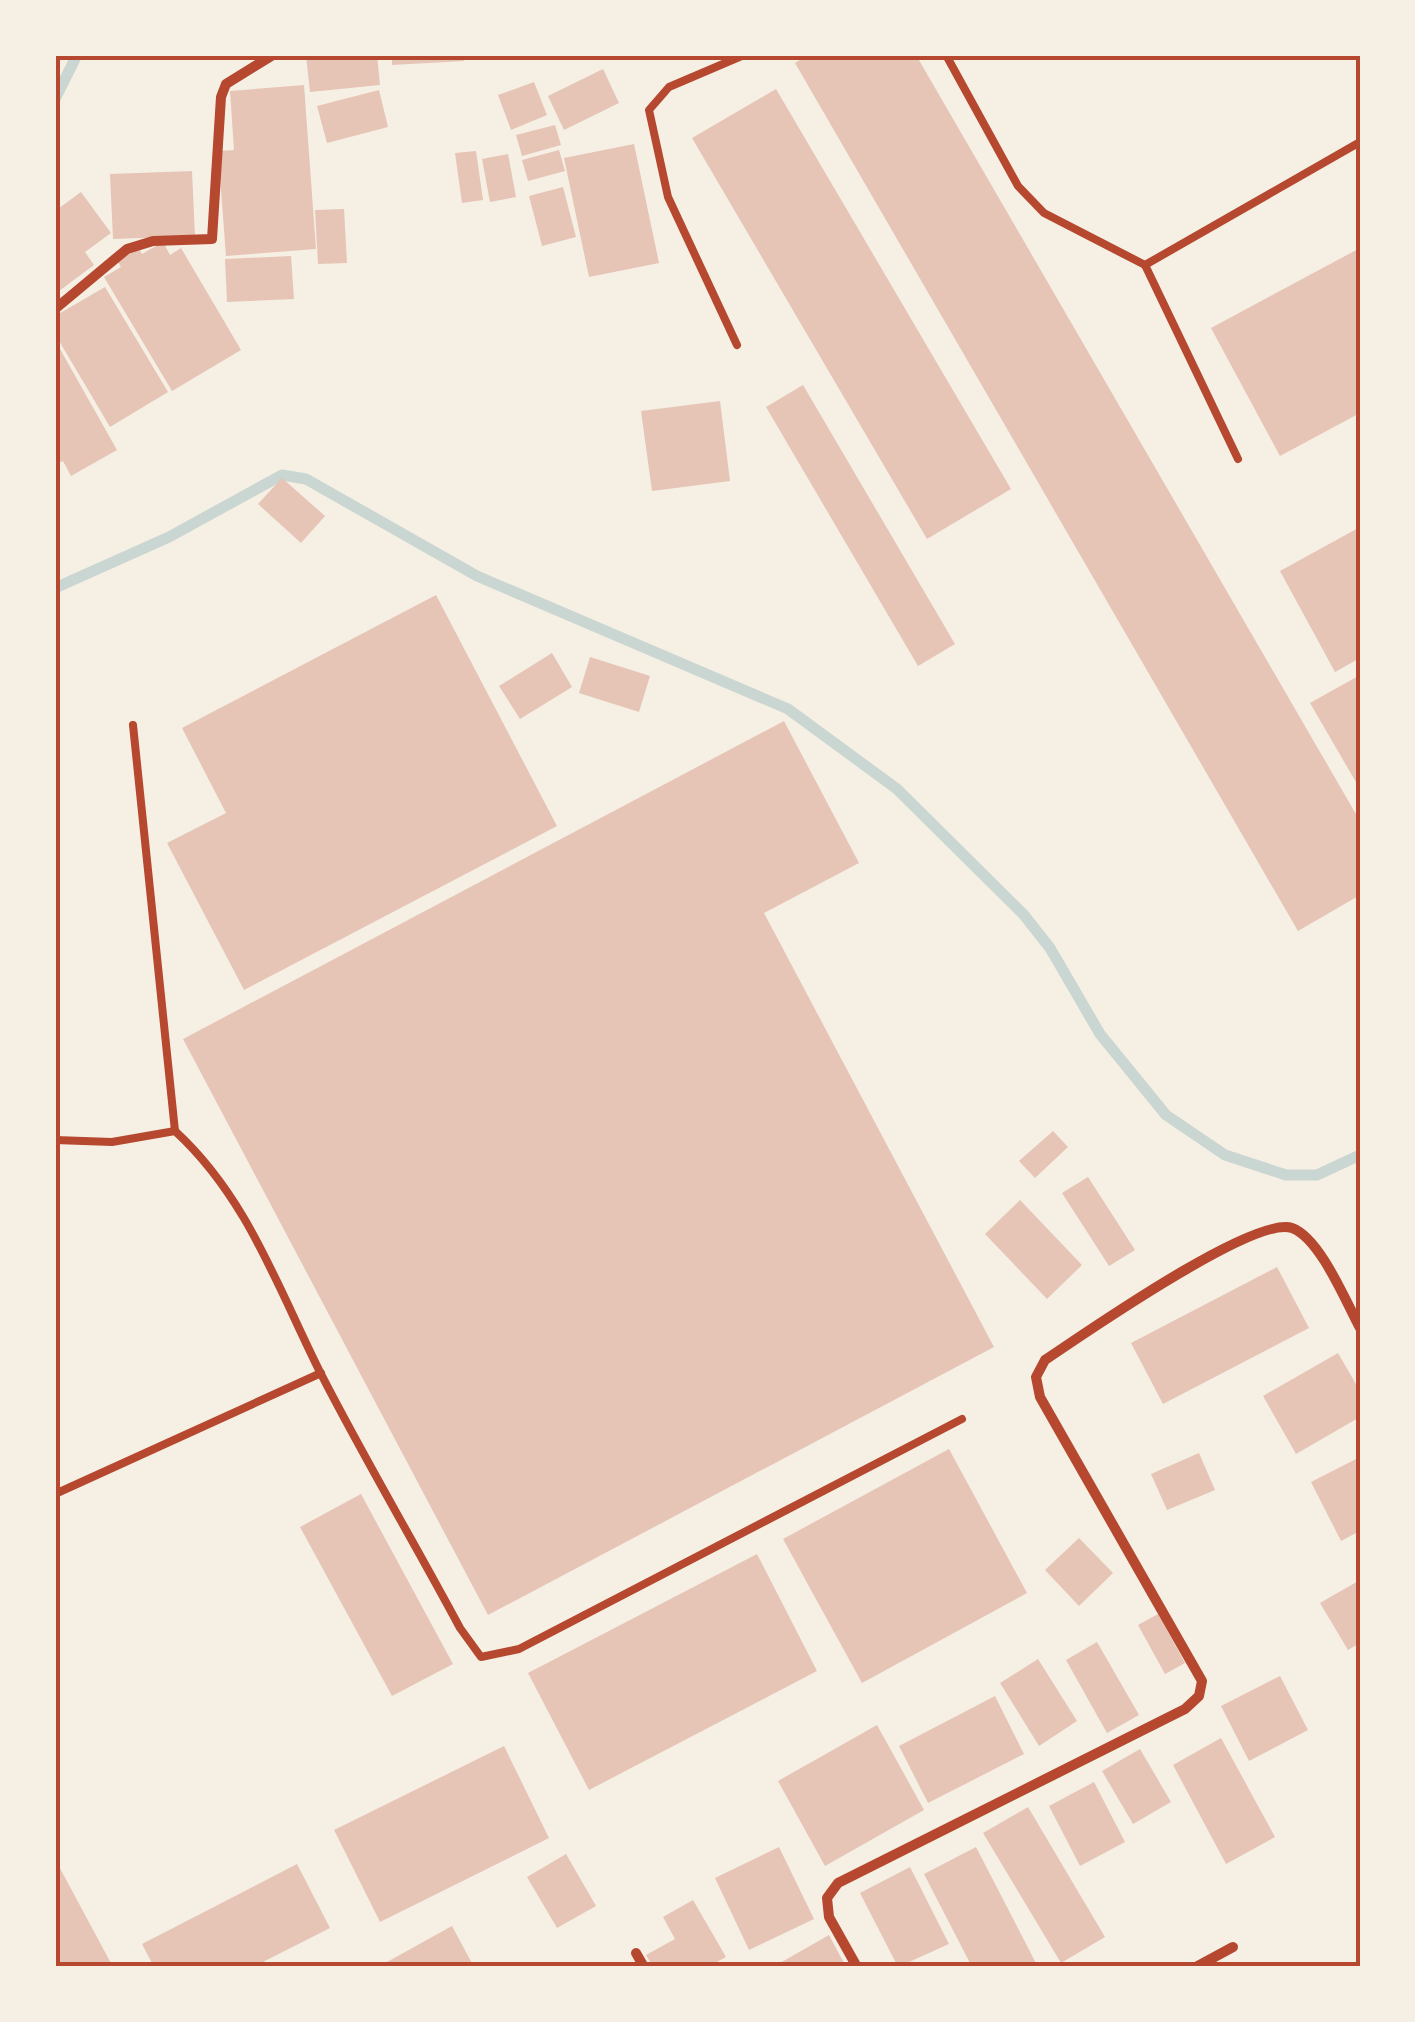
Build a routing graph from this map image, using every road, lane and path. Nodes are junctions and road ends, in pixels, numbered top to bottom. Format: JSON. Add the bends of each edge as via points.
{"nodes":[{"id":1,"x":274,"y":55,"type":"edge"},
{"id":2,"x":744,"y":55,"type":"edge"},
{"id":3,"x":946,"y":55,"type":"edge"},
{"id":4,"x":1360,"y":142,"type":"edge"},
{"id":5,"x":1144,"y":265,"type":"junction"},
{"id":6,"x":55,"y":309,"type":"edge"},
{"id":7,"x":737,"y":345,"type":"dead end"},
{"id":8,"x":1238,"y":460,"type":"dead end"},
{"id":9,"x":132,"y":726,"type":"dead end"},
{"id":10,"x":175,"y":1131,"type":"junction"},
{"id":11,"x":55,"y":1140,"type":"edge"},
{"id":12,"x":1360,"y":1328,"type":"edge"},
{"id":13,"x":320,"y":1373,"type":"junction"},
{"id":14,"x":962,"y":1419,"type":"dead end"},
{"id":15,"x":55,"y":1494,"type":"edge"},
{"id":16,"x":1233,"y":1947,"type":"dead end"},
{"id":17,"x":636,"y":1954,"type":"dead end"},
{"id":18,"x":644,"y":1967,"type":"edge"},
{"id":19,"x":857,"y":1967,"type":"edge"},
{"id":20,"x":1196,"y":1967,"type":"edge"}],
"edges":[{"from":1,"to":6,"type":"street","via":[[226,84],[220,97],[212,239],[127,248]]},
{"from":2,"to":7,"type":"lane","via":[[669,87],[649,110],[668,197]]},
{"from":3,"to":5,"type":"lane","via":[[1018,186],[1044,213]]},
{"from":4,"to":5,"type":"lane"},
{"from":5,"to":8,"type":"lane"},
{"from":9,"to":10,"type":"lane"},
{"from":10,"to":11,"type":"lane","via":[[112,1142]]},
{"from":10,"to":13,"type":"lane","via":[[241,1206]]},
{"from":12,"to":19,"type":"street","via":[[1314,1243],[1294,1228],[1274,1226],[1167,1280],[1045,1360],[1036,1377],[1040,1397],[1202,1681],[1199,1696],[1185,1709],[838,1883],[827,1898],[829,1917]]},
{"from":13,"to":14,"type":"lane","via":[[481,1657],[519,1649]]},
{"from":13,"to":15,"type":"lane"},
{"from":16,"to":20,"type":"street"},
{"from":17,"to":18,"type":"street"}]}
